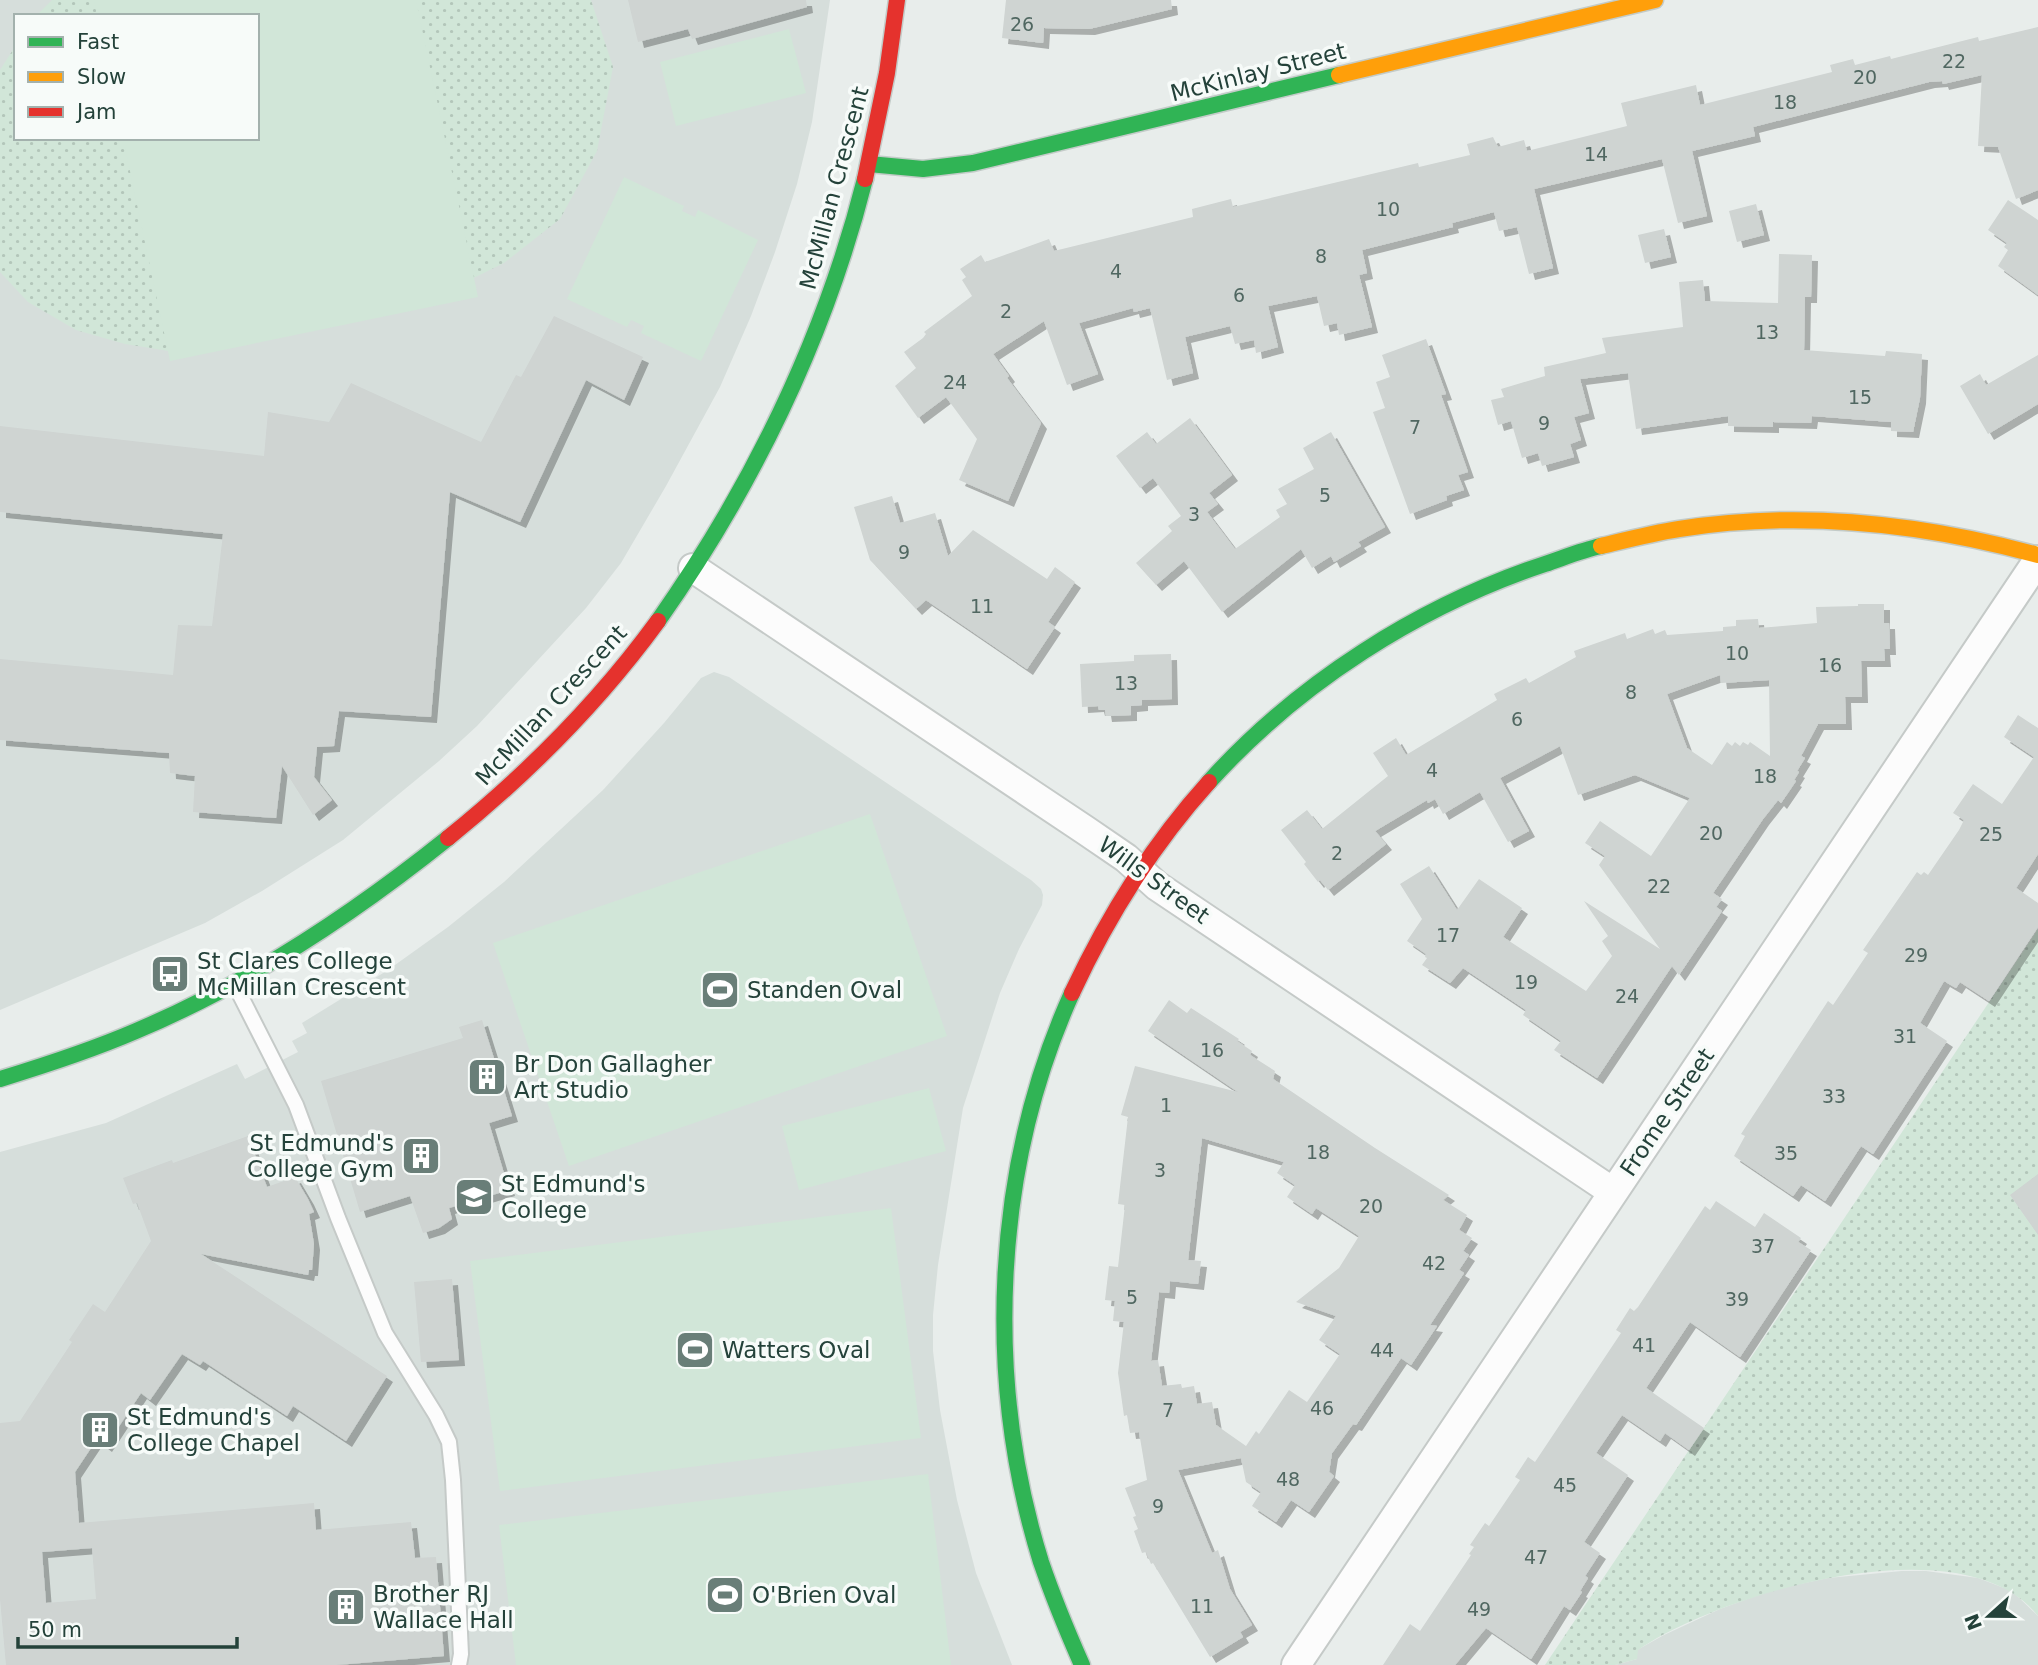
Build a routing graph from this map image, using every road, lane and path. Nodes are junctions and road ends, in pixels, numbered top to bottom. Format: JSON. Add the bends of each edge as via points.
{"nodes":[{"id":1,"x":897,"y":0,"type":"edge"},
{"id":2,"x":1656,"y":0,"type":"edge"},
{"id":3,"x":869,"y":164,"type":"junction"},
{"id":4,"x":2038,"y":558,"type":"edge"},
{"id":5,"x":694,"y":568,"type":"junction"},
{"id":6,"x":1140,"y":872,"type":"junction"},
{"id":7,"x":235,"y":984,"type":"junction"},
{"id":8,"x":0,"y":1080,"type":"edge"},
{"id":9,"x":1613,"y":1192,"type":"junction"},
{"id":10,"x":459,"y":1665,"type":"edge"},
{"id":11,"x":1082,"y":1665,"type":"edge"},
{"id":12,"x":1296,"y":1665,"type":"edge"}],
"edges":[{"from":1,"to":3,"type":"street","name":"McMillan Crescent"},
{"from":2,"to":3,"type":"street","name":"McKinlay Street","via":[[972,163],[923,169]]},
{"from":3,"to":5,"type":"street","name":"McMillan Crescent","via":[[846,250],[807,357],[758,458]]},
{"from":4,"to":6,"type":"street","via":[[1999,545],[1880,523],[1771,520],[1654,533],[1522,570],[1412,622],[1290,705],[1210,781]]},
{"from":4,"to":9,"type":"street","name":"Frome Street"},
{"from":5,"to":6,"type":"street","name":"Wills Street","via":[[1085,830]]},
{"from":5,"to":7,"type":"street","name":"McMillan Crescent","via":[[617,674],[498,797],[383,891]]},
{"from":6,"to":9,"type":"street","name":"Wills Street"},
{"from":6,"to":11,"type":"street","via":[[1080,974],[1051,1044],[1018,1166],[1007,1255],[1005,1355],[1016,1453],[1041,1555]]},
{"from":7,"to":8,"type":"street","name":"McMillan Crescent","via":[[126,1035]]},
{"from":7,"to":10,"type":"lane","via":[[296,1105],[385,1333],[449,1442]]},
{"from":9,"to":12,"type":"street","name":"Frome Street"}]}
